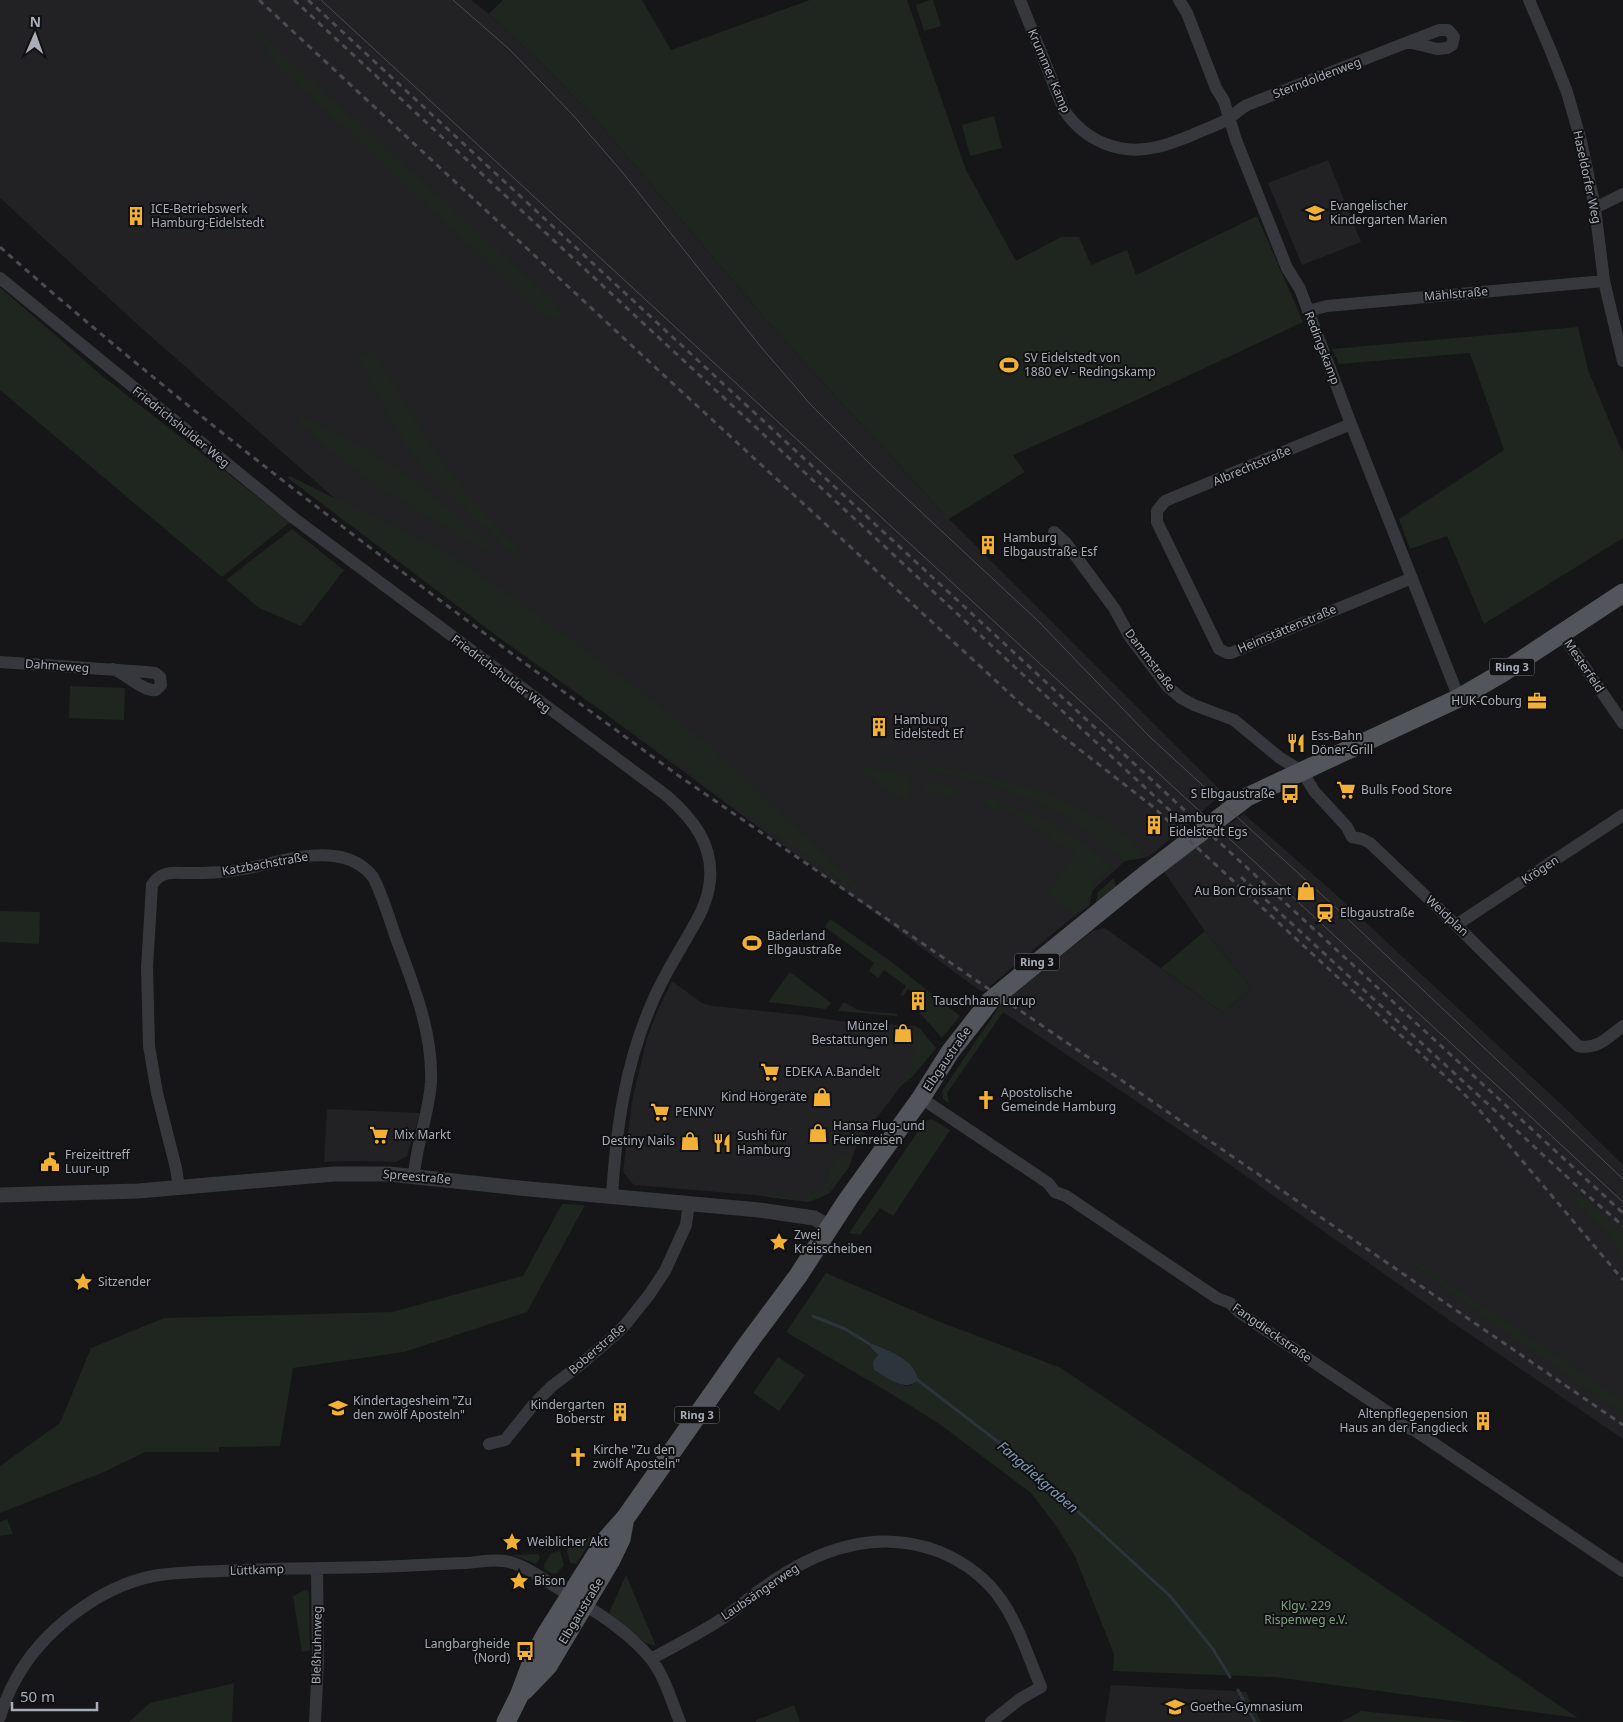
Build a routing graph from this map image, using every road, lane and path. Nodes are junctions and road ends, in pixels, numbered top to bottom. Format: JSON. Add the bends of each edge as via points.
{"nodes":[{"id":1,"x":1020,"y":0,"type":"edge"},
{"id":2,"x":1179,"y":0,"type":"edge"},
{"id":3,"x":1529,"y":0,"type":"edge"},
{"id":4,"x":1408,"y":42,"type":"dead end"},
{"id":5,"x":1229,"y":118,"type":"junction"},
{"id":6,"x":1623,"y":194,"type":"edge"},
{"id":7,"x":1595,"y":208,"type":"junction"},
{"id":8,"x":0,"y":278,"type":"edge"},
{"id":9,"x":1604,"y":281,"type":"junction"},
{"id":10,"x":1308,"y":311,"type":"junction"},
{"id":11,"x":1623,"y":361,"type":"edge"},
{"id":12,"x":1351,"y":424,"type":"junction"},
{"id":13,"x":1157,"y":511,"type":"joint"},
{"id":14,"x":1054,"y":532,"type":"dead end"},
{"id":15,"x":1412,"y":578,"type":"junction"},
{"id":16,"x":1623,"y":593,"type":"edge"},
{"id":17,"x":1562,"y":634,"type":"junction"},
{"id":18,"x":0,"y":662,"type":"edge"},
{"id":19,"x":113,"y":669,"type":"dead end"},
{"id":20,"x":1459,"y":698,"type":"junction"},
{"id":21,"x":1623,"y":723,"type":"edge"},
{"id":22,"x":1302,"y":771,"type":"junction"},
{"id":23,"x":1623,"y":815,"type":"edge"},
{"id":24,"x":1456,"y":925,"type":"junction"},
{"id":25,"x":1623,"y":1026,"type":"edge"},
{"id":26,"x":921,"y":1098,"type":"junction"},
{"id":27,"x":414,"y":1176,"type":"junction"},
{"id":28,"x":179,"y":1188,"type":"junction"},
{"id":29,"x":0,"y":1194,"type":"edge"},
{"id":30,"x":612,"y":1196,"type":"junction"},
{"id":31,"x":689,"y":1203,"type":"junction"},
{"id":32,"x":830,"y":1227,"type":"junction"},
{"id":33,"x":489,"y":1444,"type":"dead end"},
{"id":34,"x":316,"y":1568,"type":"junction"},
{"id":35,"x":1623,"y":1571,"type":"edge"},
{"id":36,"x":577,"y":1600,"type":"junction"},
{"id":37,"x":651,"y":1660,"type":"junction"},
{"id":38,"x":0,"y":1717,"type":"edge"},
{"id":39,"x":315,"y":1722,"type":"edge"},
{"id":40,"x":506,"y":1722,"type":"edge"},
{"id":41,"x":680,"y":1722,"type":"edge"},
{"id":42,"x":991,"y":1722,"type":"edge"}],
"edges":[{"from":1,"to":5,"type":"street","name":"Krummer Kamp","via":[[1064,110],[1079,128],[1097,141],[1119,148],[1156,148]]},
{"from":2,"to":5,"type":"street","name":"Redingskamp"},
{"from":3,"to":7,"type":"street","name":"Haseldorfer Weg","via":[[1566,92],[1581,141]]},
{"from":4,"to":5,"type":"street","name":"Sterndoldenweg","via":[[1247,105]]},
{"from":5,"to":10,"type":"street","name":"Redingskamp","via":[[1266,217]]},
{"from":6,"to":7,"type":"street"},
{"from":7,"to":9,"type":"street","name":"Haseldorfer Weg"},
{"from":8,"to":30,"type":"street","name":"Friedrichshulder Weg","via":[[296,519],[667,796],[698,829],[709,861],[708,897],[658,989],[638,1038],[622,1102]]},
{"from":9,"to":10,"type":"street","name":"Mählstraße","via":[[1327,306]]},
{"from":9,"to":11,"type":"street","name":"Haseldorfer Weg"},
{"from":10,"to":12,"type":"street","name":"Redingskamp"},
{"from":12,"to":13,"type":"street","name":"Albrechtstraße","via":[[1165,501]]},
{"from":12,"to":15,"type":"street","name":"Redingskamp"},
{"from":13,"to":15,"type":"street","name":"Heimstättenstraße","via":[[1157,522],[1220,649],[1227,653]]},
{"from":14,"to":22,"type":"street","name":"Dammstraße","via":[[1072,550],[1168,687],[1194,705],[1234,720],[1280,758]]},
{"from":15,"to":20,"type":"street","name":"Redingskamp"},
{"from":16,"to":17,"type":"main road","name":"Elbgaustraße","number":"Ring 3"},
{"from":17,"to":20,"type":"main road","name":"Elbgaustraße","number":"Ring 3"},
{"from":17,"to":21,"type":"street","name":"Mesterfeld"},
{"from":18,"to":19,"type":"street","name":"Dahmeweg"},
{"from":20,"to":22,"type":"main road","name":"Elbgaustraße","number":"Ring 3"},
{"from":22,"to":24,"type":"street","name":"Weidplan","via":[[1314,791],[1347,827],[1352,837],[1370,843]]},
{"from":22,"to":26,"type":"main road","name":"Elbgaustraße","number":"Ring 3","via":[[1233,806],[990,1001],[950,1052]]},
{"from":23,"to":24,"type":"street","name":"Krögen"},
{"from":24,"to":25,"type":"street","name":"Weidplan","via":[[1578,1046],[1589,1048],[1601,1043]]},
{"from":26,"to":32,"type":"main road","name":"Elbgaustraße","number":"Ring 3"},
{"from":26,"to":35,"type":"street","name":"Fangdieckstraße","via":[[1048,1183],[1055,1192],[1066,1196],[1217,1298],[1230,1303],[1403,1426],[1414,1430]]},
{"from":27,"to":28,"type":"street","name":"Spreestraße","via":[[350,1173]]},
{"from":27,"to":28,"type":"street","name":"Katzbachstraße","via":[[431,1082],[430,1050],[424,1020],[372,878],[367,870],[353,861],[323,855],[228,872],[164,874],[152,885],[146,968],[148,1046]]},
{"from":27,"to":30,"type":"street","name":"Spreestraße"},
{"from":28,"to":29,"type":"street","name":"Spreestraße"},
{"from":30,"to":31,"type":"street","name":"Spreestraße"},
{"from":31,"to":32,"type":"street","name":"Spreestraße","via":[[802,1215]]},
{"from":31,"to":33,"type":"street","name":"Boberstraße","via":[[686,1225],[668,1263],[649,1295],[625,1325],[552,1386],[505,1440]]},
{"from":32,"to":36,"type":"main road","name":"Elbgaustraße","number":"Ring 3","via":[[626,1517],[616,1550]]},
{"from":34,"to":36,"type":"street","name":"Lüttkamp","via":[[506,1561],[526,1569]]},
{"from":34,"to":38,"type":"street","name":"Lüttkamp","via":[[154,1576],[117,1588],[80,1609],[35,1651],[16,1678]]},
{"from":34,"to":39,"type":"street","name":"Bleßhuhnweg","via":[[318,1662]]},
{"from":36,"to":37,"type":"street","name":"Lüttkamp","via":[[629,1638]]},
{"from":36,"to":40,"type":"main road","name":"Elbgaustraße","number":"Ring 3","via":[[534,1656]]},
{"from":37,"to":41,"type":"street","name":"Lüttkamp","via":[[663,1678]]},
{"from":37,"to":42,"type":"street","name":"Laubsängerweg","via":[[712,1625],[808,1560],[854,1544],[895,1541],[922,1546],[961,1561],[1002,1601],[1041,1687]]}]}
